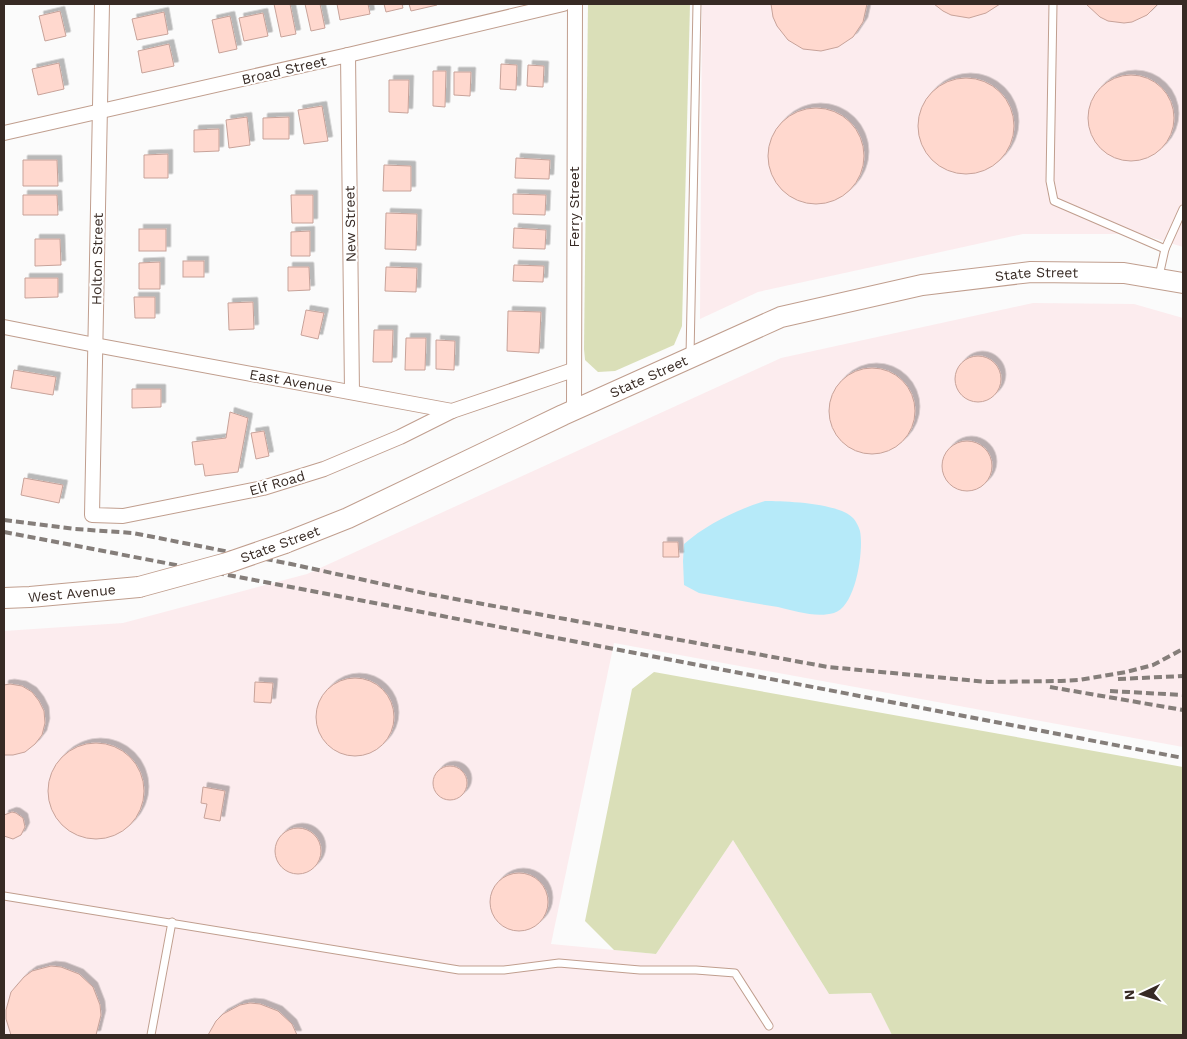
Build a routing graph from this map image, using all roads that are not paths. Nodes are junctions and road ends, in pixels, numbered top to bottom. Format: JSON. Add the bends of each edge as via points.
{"nodes":[{"id":1,"x":102,"y":4,"type":"edge"},
{"id":2,"x":563,"y":4,"type":"edge"},
{"id":3,"x":575,"y":4,"type":"edge"},
{"id":4,"x":697,"y":4,"type":"edge"},
{"id":5,"x":1053,"y":4,"type":"edge"},
{"id":6,"x":348,"y":55,"type":"junction"},
{"id":7,"x":100,"y":111,"type":"junction"},
{"id":8,"x":4,"y":132,"type":"edge"},
{"id":9,"x":1183,"y":209,"type":"edge"},
{"id":10,"x":1165,"y":249,"type":"junction"},
{"id":11,"x":1158,"y":279,"type":"junction"},
{"id":12,"x":1183,"y":283,"type":"edge"},
{"id":13,"x":4,"y":327,"type":"edge"},
{"id":14,"x":95,"y":345,"type":"junction"},
{"id":15,"x":690,"y":358,"type":"junction"},
{"id":16,"x":573,"y":370,"type":"junction"},
{"id":17,"x":352,"y":392,"type":"junction"},
{"id":18,"x":452,"y":411,"type":"junction"},
{"id":19,"x":574,"y":411,"type":"junction"},
{"id":20,"x":92,"y":515,"type":"joint"},
{"id":21,"x":139,"y":586,"type":"joint"},
{"id":22,"x":4,"y":598,"type":"edge"},
{"id":23,"x":4,"y":896,"type":"edge"},
{"id":24,"x":172,"y":922,"type":"junction"},
{"id":25,"x":768,"y":1026,"type":"dead end"},
{"id":26,"x":151,"y":1035,"type":"edge"}],
"edges":[{"from":1,"to":7,"type":"street","name":"Holton Street"},
{"from":2,"to":6,"type":"street","name":"Broad Street"},
{"from":3,"to":16,"type":"street","name":"Ferry Street"},
{"from":4,"to":15,"type":"lane"},
{"from":5,"to":10,"type":"lane","via":[[1050,181],[1054,201]]},
{"from":6,"to":7,"type":"street","name":"Broad Street"},
{"from":6,"to":17,"type":"street","name":"New Street"},
{"from":7,"to":8,"type":"street","name":"Broad Street"},
{"from":7,"to":14,"type":"street","name":"Holton Street"},
{"from":9,"to":10,"type":"lane"},
{"from":10,"to":11,"type":"lane"},
{"from":11,"to":12,"type":"street","name":"State Street"},
{"from":11,"to":15,"type":"street","name":"State Street","via":[[1124,273],[1030,272],[922,285],[781,317]]},
{"from":13,"to":14,"type":"street","name":"East Avenue"},
{"from":14,"to":17,"type":"street","name":"East Avenue"},
{"from":14,"to":20,"type":"street","name":"Holton Street"},
{"from":15,"to":19,"type":"street","name":"State Street"},
{"from":16,"to":18,"type":"street","name":"East Avenue"},
{"from":16,"to":19,"type":"street","name":"Ferry Street"},
{"from":17,"to":18,"type":"street","name":"East Avenue"},
{"from":18,"to":20,"type":"street","name":"Elf Road","via":[[324,469],[263,488],[123,516]]},
{"from":19,"to":21,"type":"street","name":"State Street","bridge":true,"via":[[348,518],[227,563]]},
{"from":21,"to":22,"type":"street","name":"West Avenue"},
{"from":23,"to":24,"type":"lane"},
{"from":24,"to":25,"type":"lane","via":[[460,970],[504,970],[558,963],[735,973]]},
{"from":24,"to":26,"type":"lane"}]}
